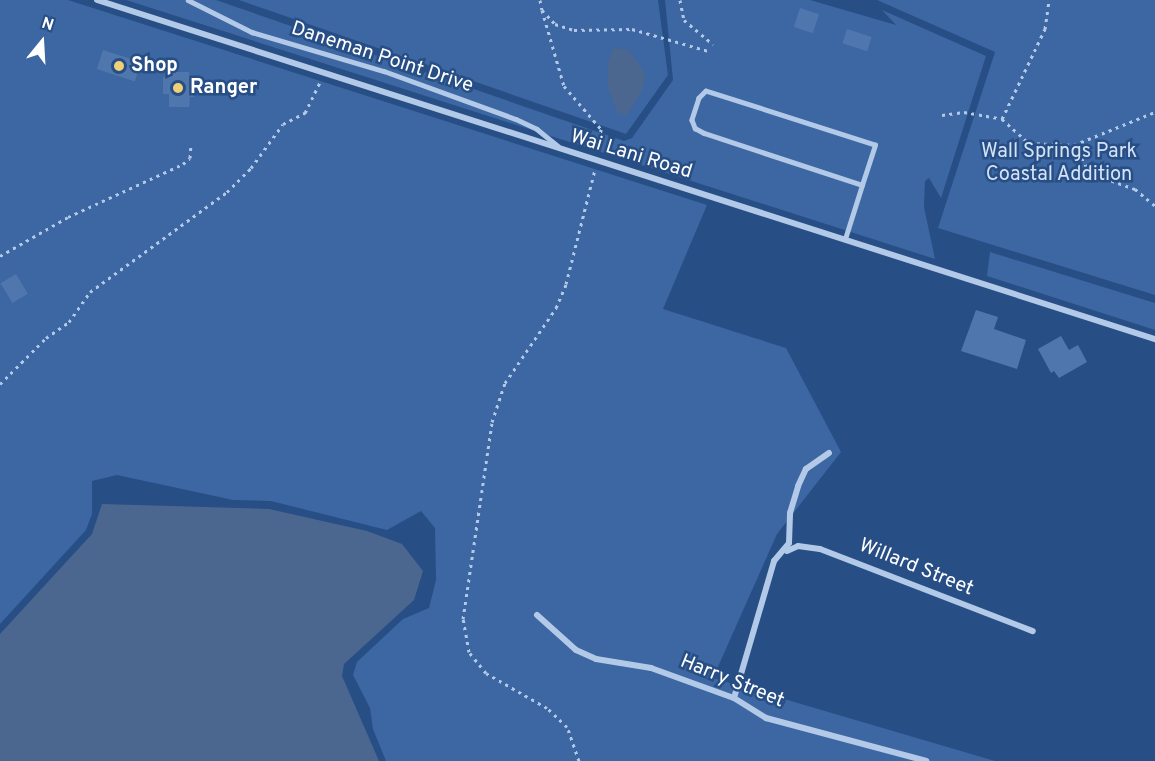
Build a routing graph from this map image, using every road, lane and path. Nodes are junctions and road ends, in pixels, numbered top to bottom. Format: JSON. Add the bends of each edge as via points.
{"nodes":[{"id":1,"x":97,"y":0,"type":"edge"},
{"id":2,"x":188,"y":0,"type":"edge"},
{"id":3,"x":540,"y":0,"type":"edge"},
{"id":4,"x":680,"y":0,"type":"edge"},
{"id":5,"x":1049,"y":0,"type":"edge"},
{"id":6,"x":542,"y":10,"type":"junction"},
{"id":7,"x":713,"y":44,"type":"dead end"},
{"id":8,"x":708,"y":51,"type":"dead end"},
{"id":9,"x":323,"y":73,"type":"junction"},
{"id":10,"x":1155,"y":112,"type":"edge"},
{"id":11,"x":942,"y":115,"type":"dead end"},
{"id":12,"x":1002,"y":119,"type":"junction"},
{"id":13,"x":191,"y":144,"type":"dead end"},
{"id":14,"x":1074,"y":145,"type":"junction"},
{"id":15,"x":562,"y":150,"type":"junction"},
{"id":16,"x":597,"y":161,"type":"junction"},
{"id":17,"x":862,"y":185,"type":"junction"},
{"id":18,"x":1155,"y":206,"type":"edge"},
{"id":19,"x":845,"y":239,"type":"junction"},
{"id":20,"x":0,"y":256,"type":"edge"},
{"id":21,"x":1155,"y":339,"type":"edge"},
{"id":22,"x":0,"y":384,"type":"edge"},
{"id":23,"x":829,"y":453,"type":"dead end"},
{"id":24,"x":786,"y":551,"type":"junction"},
{"id":25,"x":537,"y":615,"type":"dead end"},
{"id":26,"x":1033,"y":631,"type":"dead end"},
{"id":27,"x":735,"y":698,"type":"junction"},
{"id":28,"x":579,"y":761,"type":"edge"},
{"id":29,"x":926,"y":761,"type":"edge"}],
"edges":[{"from":1,"to":9,"type":"street","name":"Wai Lani Road"},
{"from":2,"to":15,"type":"lane","name":"Daneman Point Drive","via":[[252,32],[384,71],[516,119],[547,135]]},
{"from":3,"to":6,"type":"path"},
{"from":4,"to":7,"type":"path","via":[[684,20]]},
{"from":5,"to":12,"type":"path","via":[[1045,29]]},
{"from":6,"to":8,"type":"path","via":[[555,24],[573,30],[632,30]]},
{"from":6,"to":16,"type":"path","via":[[564,86],[601,129]]},
{"from":9,"to":15,"type":"street","name":"Wai Lani Road"},
{"from":9,"to":22,"type":"path","via":[[314,102],[305,113],[283,124],[251,168],[227,192],[90,292],[69,322],[46,338]]},
{"from":10,"to":14,"type":"path"},
{"from":11,"to":12,"type":"path","via":[[964,112]]},
{"from":12,"to":14,"type":"path","via":[[1029,143]]},
{"from":13,"to":20,"type":"path","via":[[190,158],[183,164],[68,217]]},
{"from":14,"to":18,"type":"path","via":[[1090,173],[1135,189]]},
{"from":15,"to":16,"type":"street","name":"Wai Lani Road"},
{"from":16,"to":19,"type":"street","name":"Wai Lani Road"},
{"from":16,"to":28,"type":"path","via":[[566,284],[556,308],[505,383],[492,422],[463,619],[469,652],[486,673],[547,708],[567,727]]},
{"from":17,"to":17,"type":"lane","via":[[875,145],[706,92],[699,98],[692,120],[695,128],[704,133]]},
{"from":17,"to":19,"type":"lane"},
{"from":19,"to":21,"type":"street","name":"Wai Lani Road"},
{"from":23,"to":24,"type":"street","via":[[806,469],[798,486]]},
{"from":24,"to":26,"type":"street","name":"Willard Street","via":[[798,546],[820,549]]},
{"from":24,"to":27,"type":"street","via":[[774,561]]},
{"from":25,"to":27,"type":"street","name":"Harry Street","via":[[576,650],[596,659],[651,668]]},
{"from":27,"to":29,"type":"street","name":"Harry Street","via":[[766,718]]}]}
